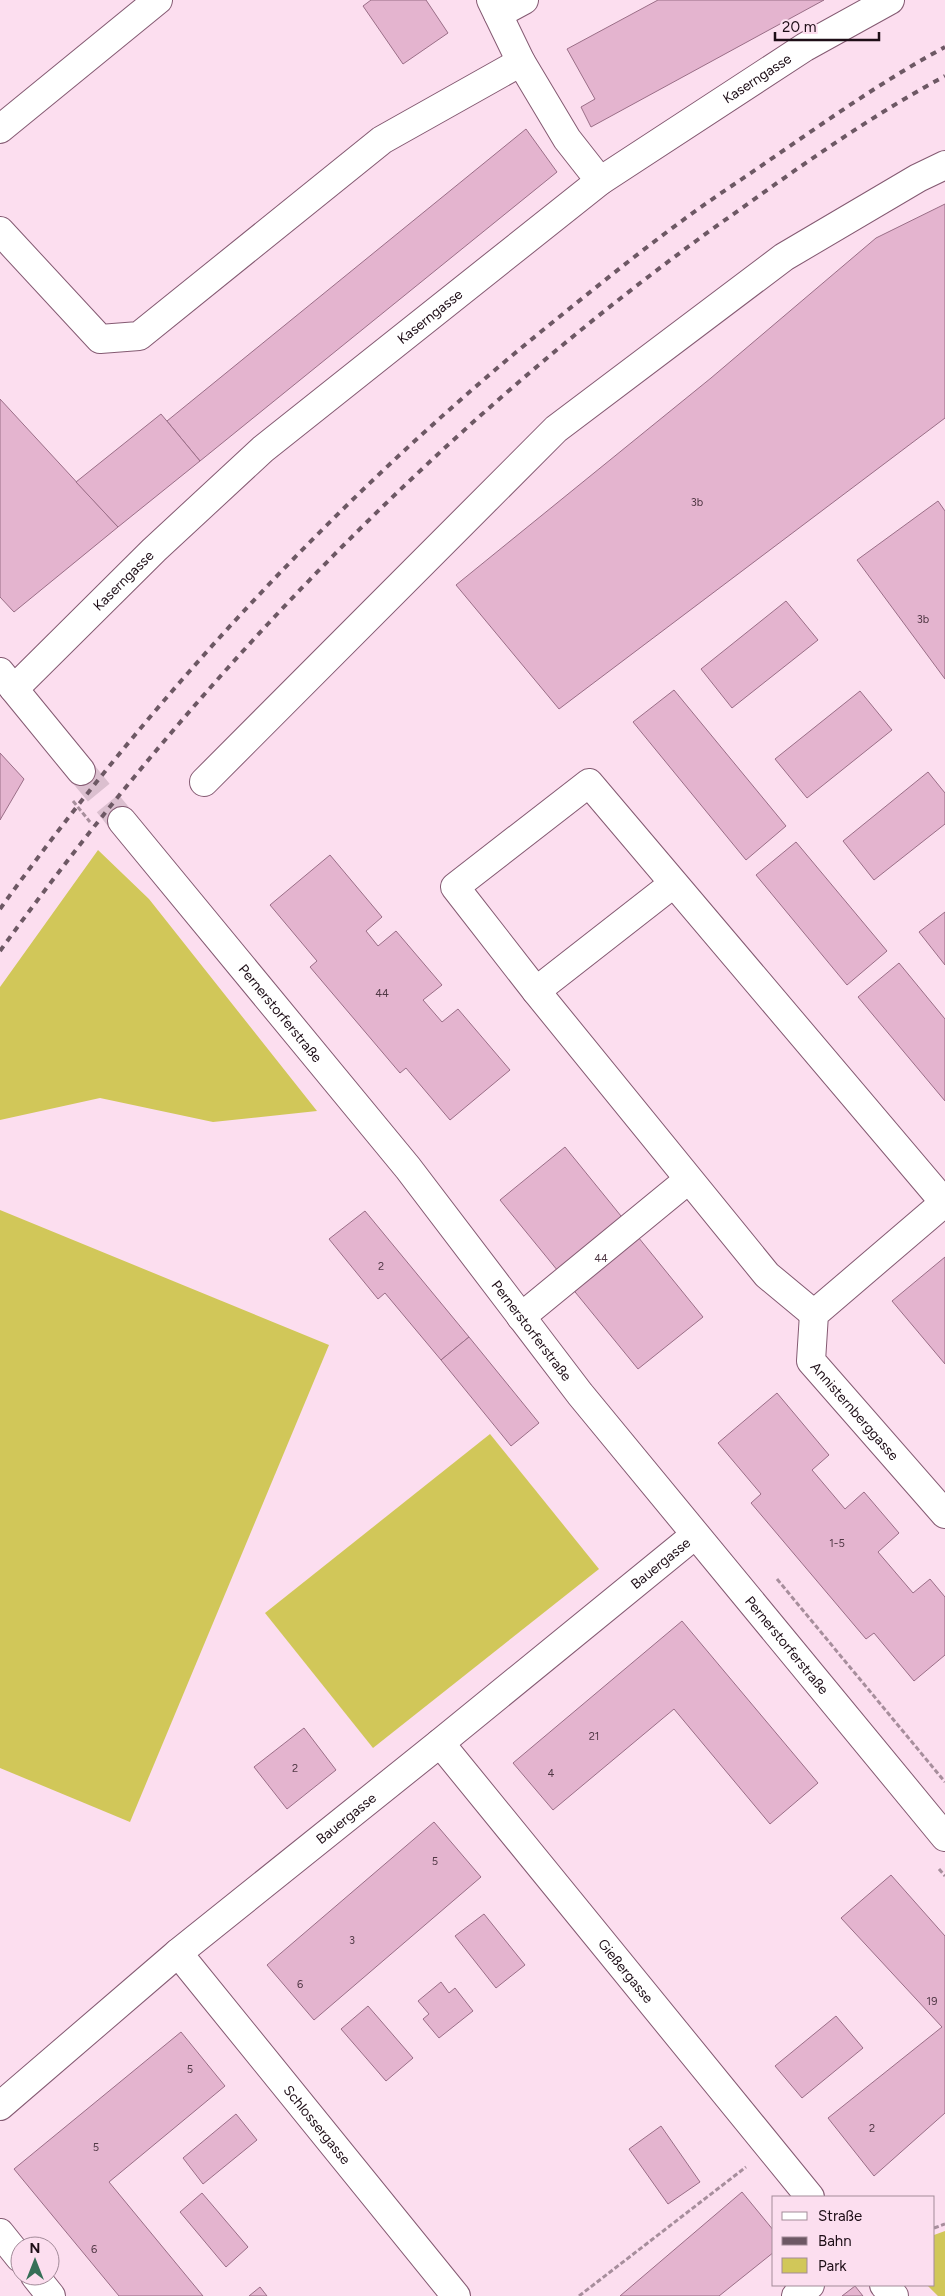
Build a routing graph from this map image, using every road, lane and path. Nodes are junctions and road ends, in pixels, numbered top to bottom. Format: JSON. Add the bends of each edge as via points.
{"nodes":[{"id":1,"x":158,"y":0,"type":"edge"},
{"id":2,"x":524,"y":0,"type":"edge"},
{"id":3,"x":890,"y":0,"type":"edge"},
{"id":4,"x":495,"y":7,"type":"edge"},
{"id":5,"x":521,"y":62,"type":"junction"},
{"id":6,"x":0,"y":129,"type":"edge"},
{"id":7,"x":945,"y":165,"type":"edge"},
{"id":8,"x":600,"y":181,"type":"junction"},
{"id":9,"x":0,"y":231,"type":"edge"},
{"id":10,"x":7,"y":681,"type":"edge"},
{"id":11,"x":82,"y":771,"type":"tunnel mouth"},
{"id":12,"x":204,"y":782,"type":"dead end"},
{"id":13,"x":122,"y":820,"type":"tunnel mouth"},
{"id":14,"x":673,"y":884,"type":"junction"},
{"id":15,"x":536,"y":992,"type":"junction"},
{"id":16,"x":688,"y":1180,"type":"junction"},
{"id":17,"x":945,"y":1202,"type":"edge"},
{"id":18,"x":814,"y":1314,"type":"junction"},
{"id":19,"x":520,"y":1317,"type":"junction"},
{"id":20,"x":945,"y":1514,"type":"edge"},
{"id":21,"x":695,"y":1535,"type":"junction"},
{"id":22,"x":440,"y":1743,"type":"junction"},
{"id":23,"x":945,"y":1837,"type":"edge"},
{"id":24,"x":178,"y":1953,"type":"junction"},
{"id":25,"x":0,"y":2106,"type":"edge"},
{"id":26,"x":770,"y":2148,"type":"junction"},
{"id":27,"x":809,"y":2196,"type":"edge"},
{"id":28,"x":0,"y":2233,"type":"edge"},
{"id":29,"x":10,"y":2246,"type":"edge"},
{"id":30,"x":43,"y":2286,"type":"edge"},
{"id":31,"x":809,"y":2286,"type":"edge"},
{"id":32,"x":885,"y":2286,"type":"edge"},
{"id":33,"x":51,"y":2296,"type":"edge"},
{"id":34,"x":456,"y":2296,"type":"edge"},
{"id":35,"x":578,"y":2296,"type":"edge"},
{"id":36,"x":796,"y":2296,"type":"edge"},
{"id":37,"x":894,"y":2296,"type":"edge"}],
"edges":[{"from":1,"to":6,"type":"street"},
{"from":2,"to":4,"type":"street"},
{"from":3,"to":8,"type":"street","name":"Kaserngasse","via":[[805,47]]},
{"from":4,"to":5,"type":"street"},
{"from":5,"to":8,"type":"street","via":[[567,139]]},
{"from":5,"to":9,"type":"street","via":[[382,140],[139,336],[100,339]]},
{"from":7,"to":12,"type":"street","via":[[784,257],[556,429]]},
{"from":8,"to":10,"type":"street","name":"Kaserngasse","via":[[263,450]]},
{"from":10,"to":11,"type":"street"},
{"from":13,"to":19,"type":"street","name":"Pernerstorferstraße","via":[[408,1168]]},
{"from":14,"to":15,"type":"street"},
{"from":14,"to":15,"type":"street","via":[[589,783],[455,887]]},
{"from":14,"to":17,"type":"street"},
{"from":15,"to":16,"type":"street"},
{"from":16,"to":18,"type":"street","via":[[767,1275]]},
{"from":16,"to":19,"type":"street"},
{"from":17,"to":18,"type":"street"},
{"from":18,"to":20,"type":"street","name":"Annisternberggasse","via":[[811,1361]]},
{"from":19,"to":21,"type":"street","name":"Pernerstorferstraße"},
{"from":21,"to":22,"type":"street","name":"Bauergasse"},
{"from":21,"to":23,"type":"street","name":"Pernerstorferstraße"},
{"from":22,"to":24,"type":"street","name":"Bauergasse"},
{"from":22,"to":26,"type":"street","name":"Gießergasse"},
{"from":24,"to":25,"type":"street","name":"Bauergasse"},
{"from":24,"to":34,"type":"street","name":"Schlossergasse"},
{"from":26,"to":27,"type":"street","name":"Gießergasse"},
{"from":26,"to":35,"type":"path"},
{"from":28,"to":29,"type":"street"},
{"from":30,"to":33,"type":"street"},
{"from":31,"to":36,"type":"street"},
{"from":32,"to":37,"type":"street"}]}
